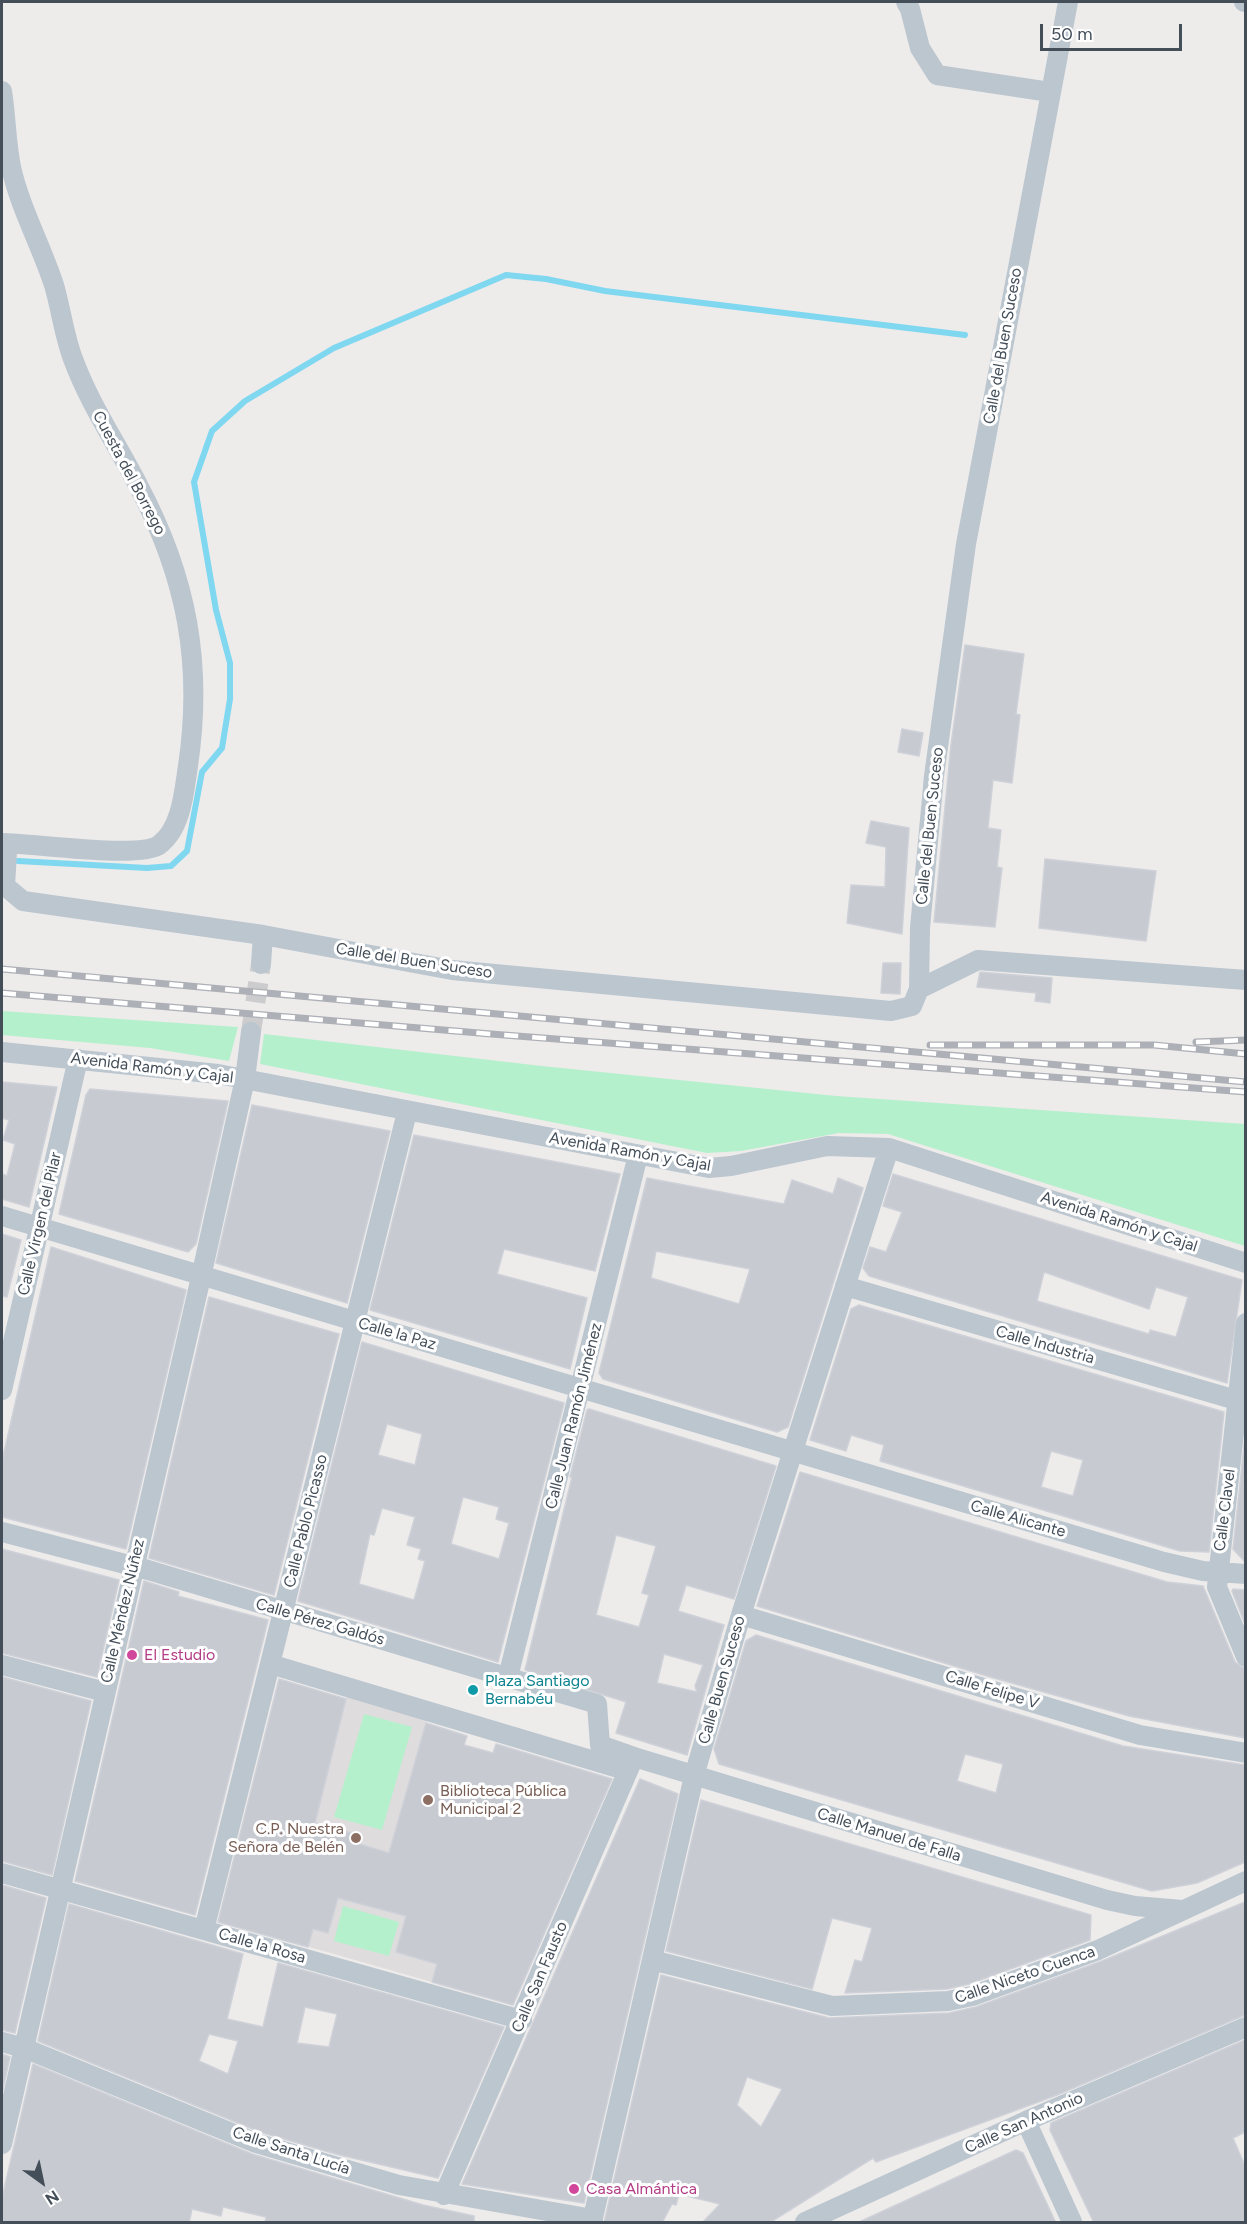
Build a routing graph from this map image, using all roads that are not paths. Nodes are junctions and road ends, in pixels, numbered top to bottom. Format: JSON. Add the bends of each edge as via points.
{"nodes":[{"id":1,"x":906,"y":2,"type":"edge"},
{"id":2,"x":1068,"y":2,"type":"edge"},
{"id":3,"x":2,"y":91,"type":"edge"},
{"id":4,"x":1050,"y":92,"type":"junction"},
{"id":5,"x":2,"y":843,"type":"edge"},
{"id":6,"x":263,"y":935,"type":"junction"},
{"id":7,"x":261,"y":964,"type":"tunnel mouth"},
{"id":8,"x":1245,"y":980,"type":"edge"},
{"id":9,"x":919,"y":989,"type":"junction"},
{"id":10,"x":251,"y":1032,"type":"tunnel mouth"},
{"id":11,"x":2,"y":1052,"type":"edge"},
{"id":12,"x":78,"y":1059,"type":"junction"},
{"id":13,"x":245,"y":1079,"type":"junction"},
{"id":14,"x":407,"y":1112,"type":"junction"},
{"id":15,"x":890,"y":1148,"type":"junction"},
{"id":16,"x":638,"y":1155,"type":"junction"},
{"id":17,"x":2,"y":1216,"type":"edge"},
{"id":18,"x":39,"y":1227,"type":"junction"},
{"id":19,"x":1245,"y":1263,"type":"edge"},
{"id":20,"x":201,"y":1277,"type":"junction"},
{"id":21,"x":845,"y":1286,"type":"junction"},
{"id":22,"x":354,"y":1322,"type":"junction"},
{"id":23,"x":1245,"y":1323,"type":"edge"},
{"id":24,"x":581,"y":1389,"type":"junction"},
{"id":25,"x":2,"y":1390,"type":"edge"},
{"id":26,"x":1242,"y":1402,"type":"edge"},
{"id":27,"x":792,"y":1453,"type":"junction"},
{"id":28,"x":2,"y":1532,"type":"edge"},
{"id":29,"x":133,"y":1567,"type":"junction"},
{"id":30,"x":1218,"y":1572,"type":"junction"},
{"id":31,"x":1245,"y":1574,"type":"edge"},
{"id":32,"x":284,"y":1612,"type":"junction"},
{"id":33,"x":741,"y":1615,"type":"junction"},
{"id":34,"x":1245,"y":1657,"type":"edge"},
{"id":35,"x":270,"y":1664,"type":"junction"},
{"id":36,"x":2,"y":1665,"type":"edge"},
{"id":37,"x":508,"y":1677,"type":"junction"},
{"id":38,"x":105,"y":1692,"type":"junction"},
{"id":39,"x":600,"y":1745,"type":"joint"},
{"id":40,"x":1245,"y":1753,"type":"edge"},
{"id":41,"x":631,"y":1764,"type":"junction"},
{"id":42,"x":694,"y":1776,"type":"junction"},
{"id":43,"x":2,"y":1873,"type":"edge"},
{"id":44,"x":1245,"y":1881,"type":"edge"},
{"id":45,"x":60,"y":1888,"type":"junction"},
{"id":46,"x":1182,"y":1910,"type":"junction"},
{"id":47,"x":204,"y":1930,"type":"junction"},
{"id":48,"x":652,"y":1960,"type":"junction"},
{"id":49,"x":522,"y":2020,"type":"junction"},
{"id":50,"x":1245,"y":2027,"type":"edge"},
{"id":51,"x":2,"y":2042,"type":"edge"},
{"id":52,"x":24,"y":2048,"type":"junction"},
{"id":53,"x":1026,"y":2121,"type":"junction"},
{"id":54,"x":2,"y":2144,"type":"edge"},
{"id":55,"x":444,"y":2195,"type":"junction"},
{"id":56,"x":592,"y":2221,"type":"edge"},
{"id":57,"x":805,"y":2223,"type":"edge"},
{"id":58,"x":1072,"y":2223,"type":"edge"}],
"edges":[{"from":1,"to":4,"type":"street","via":[[920,48],[937,75]]},
{"from":2,"to":4,"type":"street","name":"Calle del Buen Suceso"},
{"from":3,"to":5,"type":"street","name":"Cuesta del Borrego","via":[[11,168],[54,284],[73,358],[103,427],[139,486],[176,572],[191,636],[194,714],[182,802],[168,836],[158,845],[135,852]]},
{"from":4,"to":9,"type":"street","name":"Calle del Buen Suceso","via":[[952,631],[934,776],[920,928]]},
{"from":5,"to":6,"type":"street","via":[[7,852],[5,886],[23,901]]},
{"from":6,"to":7,"type":"street"},
{"from":6,"to":9,"type":"street","name":"Calle del Buen Suceso","via":[[452,970],[891,1011],[912,1006]]},
{"from":8,"to":9,"type":"street","via":[[978,960]]},
{"from":10,"to":13,"type":"street","name":"Calle Méndez Núñez"},
{"from":11,"to":12,"type":"street","name":"Avenida Ramón y Cajal"},
{"from":12,"to":13,"type":"street","name":"Avenida Ramón y Cajal"},
{"from":12,"to":18,"type":"street","name":"Calle Virgen del Pilar"},
{"from":13,"to":14,"type":"street","name":"Avenida Ramón y Cajal"},
{"from":13,"to":20,"type":"street","name":"Calle Méndez Núñez"},
{"from":14,"to":16,"type":"street","name":"Avenida Ramón y Cajal"},
{"from":14,"to":22,"type":"street","name":"Calle Pablo Picasso"},
{"from":15,"to":16,"type":"street","name":"Avenida Ramón y Cajal","via":[[827,1146],[709,1168]]},
{"from":15,"to":19,"type":"street","name":"Avenida Ramón y Cajal"},
{"from":15,"to":21,"type":"street","name":"Calle Buen Suceso"},
{"from":16,"to":24,"type":"street","name":"Calle Juan Ramón Jiménez"},
{"from":17,"to":18,"type":"street","name":"Calle la Paz"},
{"from":18,"to":20,"type":"street","name":"Calle la Paz"},
{"from":18,"to":25,"type":"street","name":"Calle Virgen del Pilar"},
{"from":20,"to":22,"type":"street","name":"Calle la Paz"},
{"from":20,"to":29,"type":"street","name":"Calle Méndez Núñez"},
{"from":21,"to":26,"type":"street","name":"Calle Industria"},
{"from":21,"to":27,"type":"street","name":"Calle Buen Suceso"},
{"from":22,"to":24,"type":"street","name":"Calle la Paz"},
{"from":22,"to":32,"type":"street","name":"Calle Pablo Picasso"},
{"from":23,"to":26,"type":"street","name":"Calle Clavel"},
{"from":24,"to":27,"type":"street","name":"Calle la Paz"},
{"from":24,"to":37,"type":"street","name":"Calle Juan Ramón Jiménez"},
{"from":26,"to":30,"type":"street","name":"Calle Clavel"},
{"from":27,"to":30,"type":"street","name":"Calle Alicante","via":[[1164,1562]]},
{"from":27,"to":33,"type":"street","name":"Calle Buen Suceso"},
{"from":28,"to":29,"type":"street","name":"Calle Pérez Galdós"},
{"from":29,"to":32,"type":"street","name":"Calle Pérez Galdós"},
{"from":29,"to":38,"type":"street","name":"Calle Méndez Núñez"},
{"from":30,"to":31,"type":"street","name":"Calle Alicante"},
{"from":30,"to":34,"type":"street","name":"Calle Clavel","via":[[1219,1595]]},
{"from":32,"to":35,"type":"street","name":"Calle Pablo Picasso"},
{"from":32,"to":37,"type":"street","name":"Calle Pérez Galdós"},
{"from":33,"to":40,"type":"street","name":"Calle Felipe V","via":[[1140,1735]]},
{"from":33,"to":42,"type":"street","name":"Calle Buen Suceso"},
{"from":35,"to":41,"type":"street"},
{"from":35,"to":47,"type":"street","name":"Calle Pablo Picasso"},
{"from":36,"to":38,"type":"street"},
{"from":37,"to":39,"type":"street","name":"Calle Pérez Galdós","via":[[597,1704]]},
{"from":38,"to":45,"type":"street","name":"Calle Méndez Núñez"},
{"from":39,"to":41,"type":"street","name":"Calle Manuel de Falla"},
{"from":41,"to":42,"type":"street","name":"Calle Manuel de Falla"},
{"from":41,"to":49,"type":"street","name":"Calle San Fausto"},
{"from":42,"to":46,"type":"street","name":"Calle Manuel de Falla","via":[[1107,1900]]},
{"from":42,"to":48,"type":"street","name":"Calle Buen Suceso"},
{"from":43,"to":45,"type":"street","name":"Calle la Rosa"},
{"from":44,"to":46,"type":"street","name":"Calle Niceto Cuenca"},
{"from":45,"to":47,"type":"street","name":"Calle la Rosa"},
{"from":45,"to":52,"type":"street","name":"Calle Méndez Núñez"},
{"from":46,"to":48,"type":"street","name":"Calle Niceto Cuenca","via":[[1098,1950],[948,2001],[832,2006]]},
{"from":47,"to":49,"type":"street","name":"Calle la Rosa"},
{"from":48,"to":56,"type":"street","name":"Calle Buen Suceso"},
{"from":49,"to":55,"type":"street","name":"Calle San Fausto"},
{"from":50,"to":53,"type":"street","name":"Calle San Antonio"},
{"from":51,"to":52,"type":"street","name":"Calle Santa Lucía"},
{"from":52,"to":54,"type":"street","name":"Calle Méndez Núñez"},
{"from":52,"to":55,"type":"street","name":"Calle Santa Lucía","via":[[256,2143]]},
{"from":53,"to":57,"type":"street","name":"Calle San Antonio"},
{"from":53,"to":58,"type":"street"},
{"from":55,"to":56,"type":"street","name":"Calle Santa Lucía"}]}
